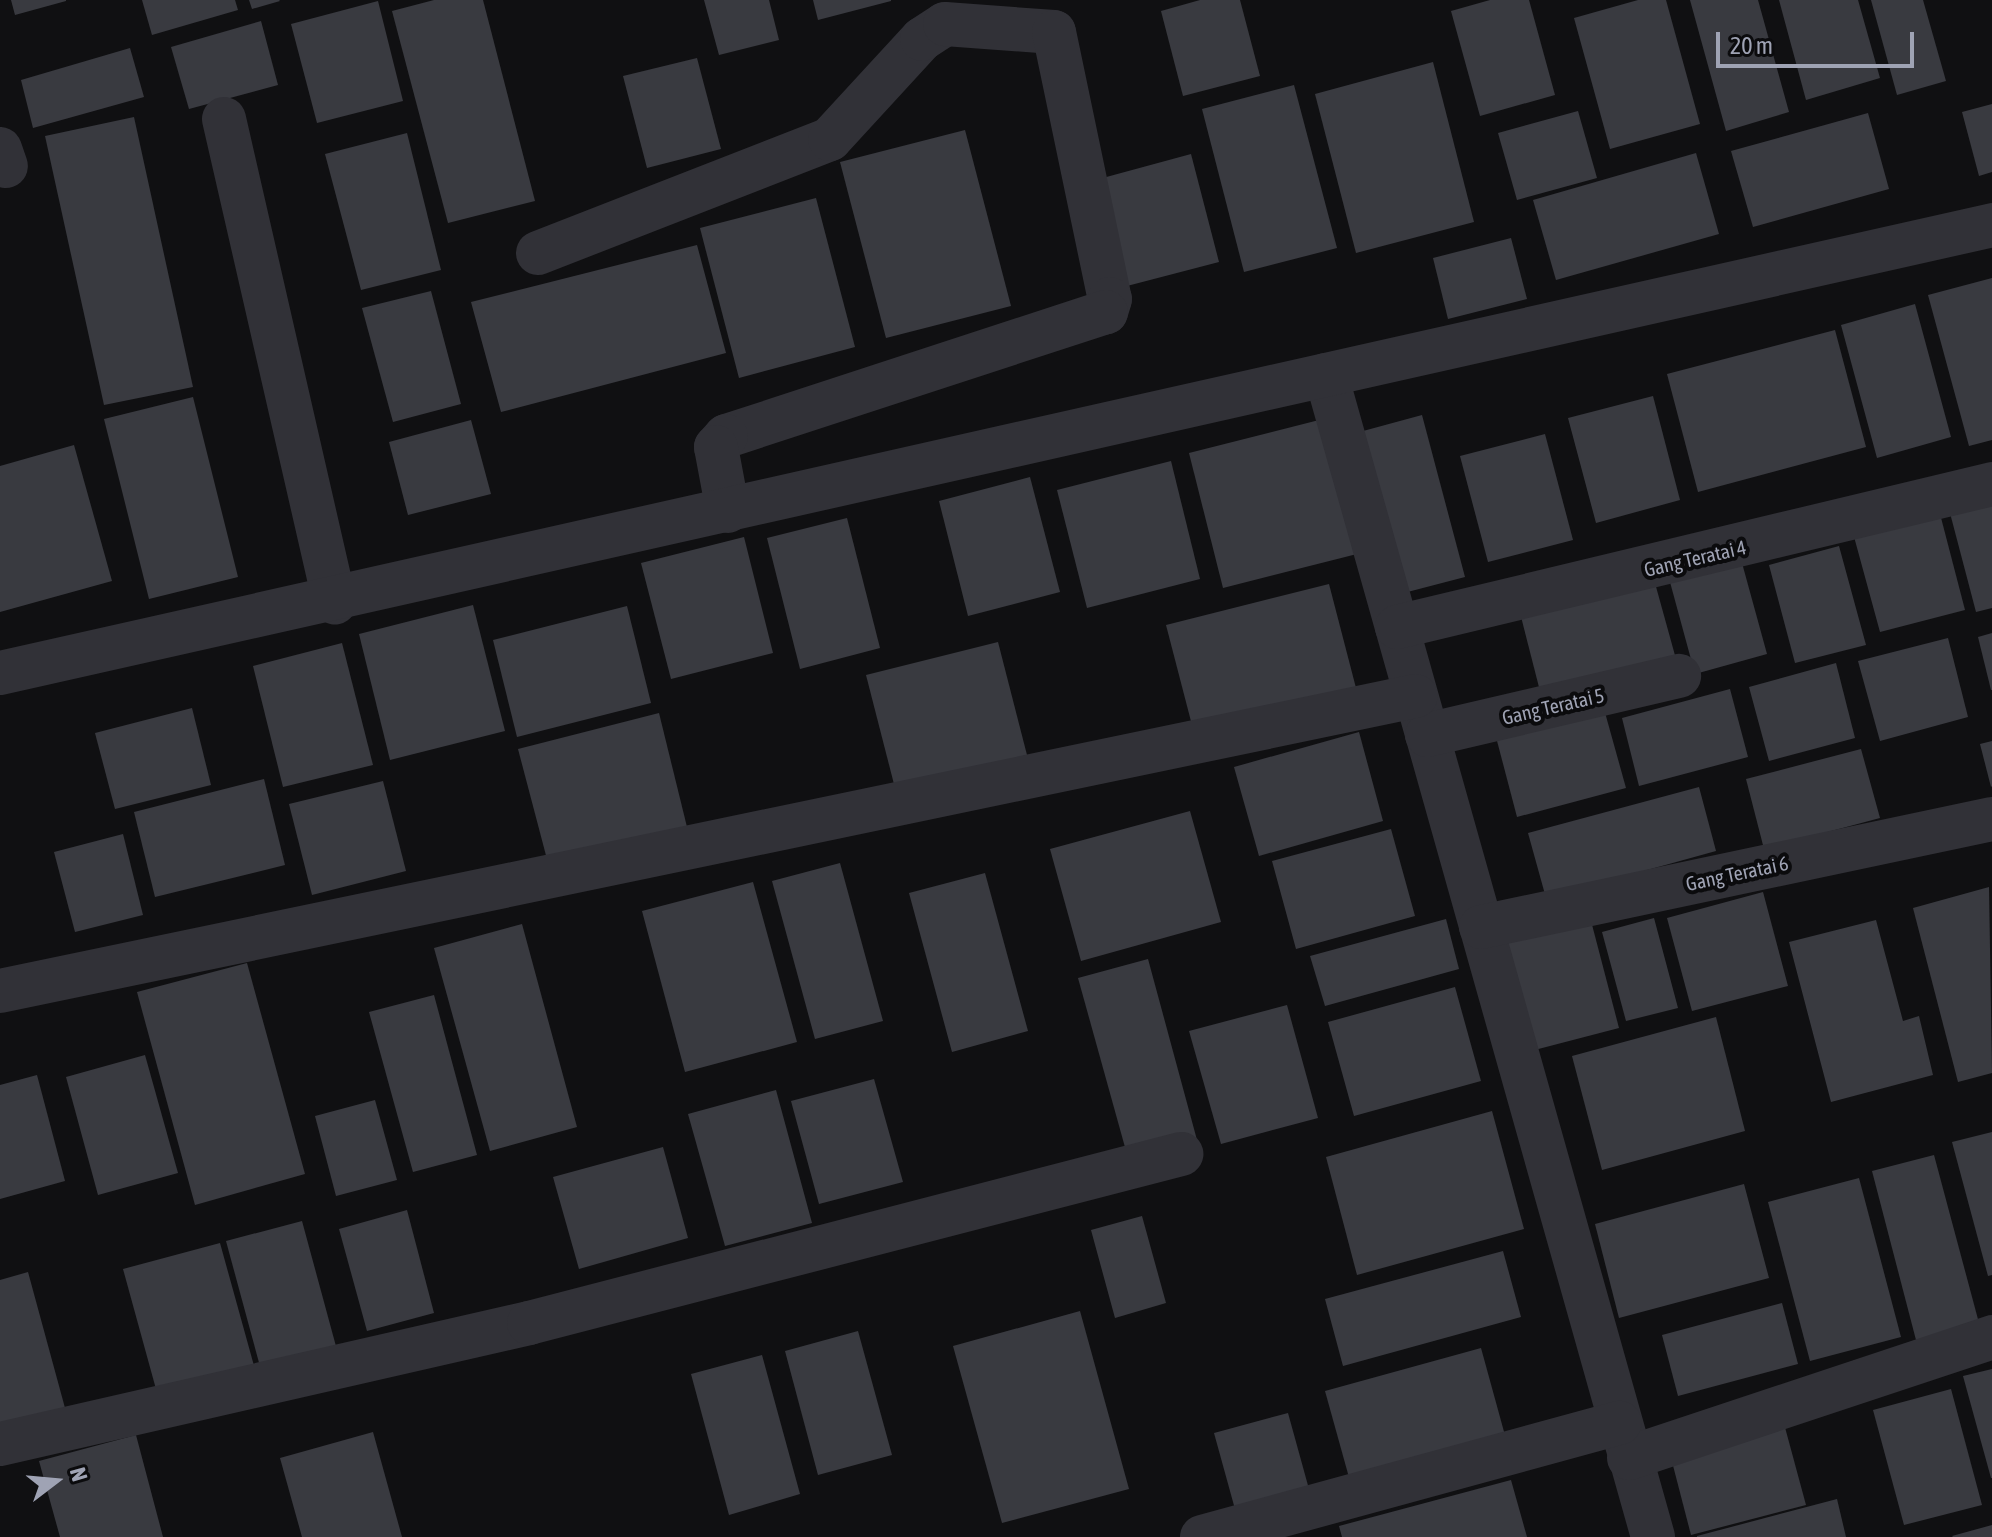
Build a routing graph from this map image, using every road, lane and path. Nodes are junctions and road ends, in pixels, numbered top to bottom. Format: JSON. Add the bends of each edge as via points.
{"nodes":[{"id":1,"x":224,"y":119,"type":"dead end"},
{"id":2,"x":1992,"y":225,"type":"edge"},
{"id":3,"x":538,"y":253,"type":"dead end"},
{"id":4,"x":1326,"y":375,"type":"junction"},
{"id":5,"x":1992,"y":484,"type":"edge"},
{"id":6,"x":728,"y":511,"type":"junction"},
{"id":7,"x":335,"y":602,"type":"junction"},
{"id":8,"x":1397,"y":627,"type":"junction"},
{"id":9,"x":0,"y":673,"type":"edge"},
{"id":10,"x":1679,"y":676,"type":"dead end"},
{"id":11,"x":1422,"y":716,"type":"junction"},
{"id":12,"x":1992,"y":819,"type":"edge"},
{"id":13,"x":1481,"y":927,"type":"junction"},
{"id":14,"x":0,"y":991,"type":"edge"},
{"id":15,"x":1181,"y":1154,"type":"dead end"},
{"id":16,"x":1992,"y":1337,"type":"edge"},
{"id":17,"x":1624,"y":1441,"type":"junction"},
{"id":18,"x":0,"y":1444,"type":"edge"},
{"id":19,"x":1202,"y":1537,"type":"edge"},
{"id":20,"x":1653,"y":1537,"type":"edge"}],
"edges":[{"from":1,"to":7,"type":"street"},
{"from":2,"to":4,"type":"street"},
{"from":3,"to":6,"type":"street","via":[[830,139],[922,39],[945,24],[1054,32],[1110,299],[1106,312],[726,436],[716,447]]},
{"from":4,"to":6,"type":"street"},
{"from":4,"to":8,"type":"street"},
{"from":5,"to":8,"type":"street","name":"Gang Teratai 4"},
{"from":6,"to":7,"type":"street"},
{"from":7,"to":9,"type":"street"},
{"from":8,"to":11,"type":"street"},
{"from":10,"to":11,"type":"street","name":"Gang Teratai 5"},
{"from":11,"to":13,"type":"street"},
{"from":11,"to":14,"type":"street","name":"Gang Teratai 5"},
{"from":12,"to":13,"type":"street","name":"Gang Teratai 6"},
{"from":13,"to":17,"type":"street"},
{"from":15,"to":18,"type":"street","via":[[529,1323]]},
{"from":16,"to":17,"type":"street"},
{"from":17,"to":19,"type":"street"},
{"from":17,"to":20,"type":"street"}]}
